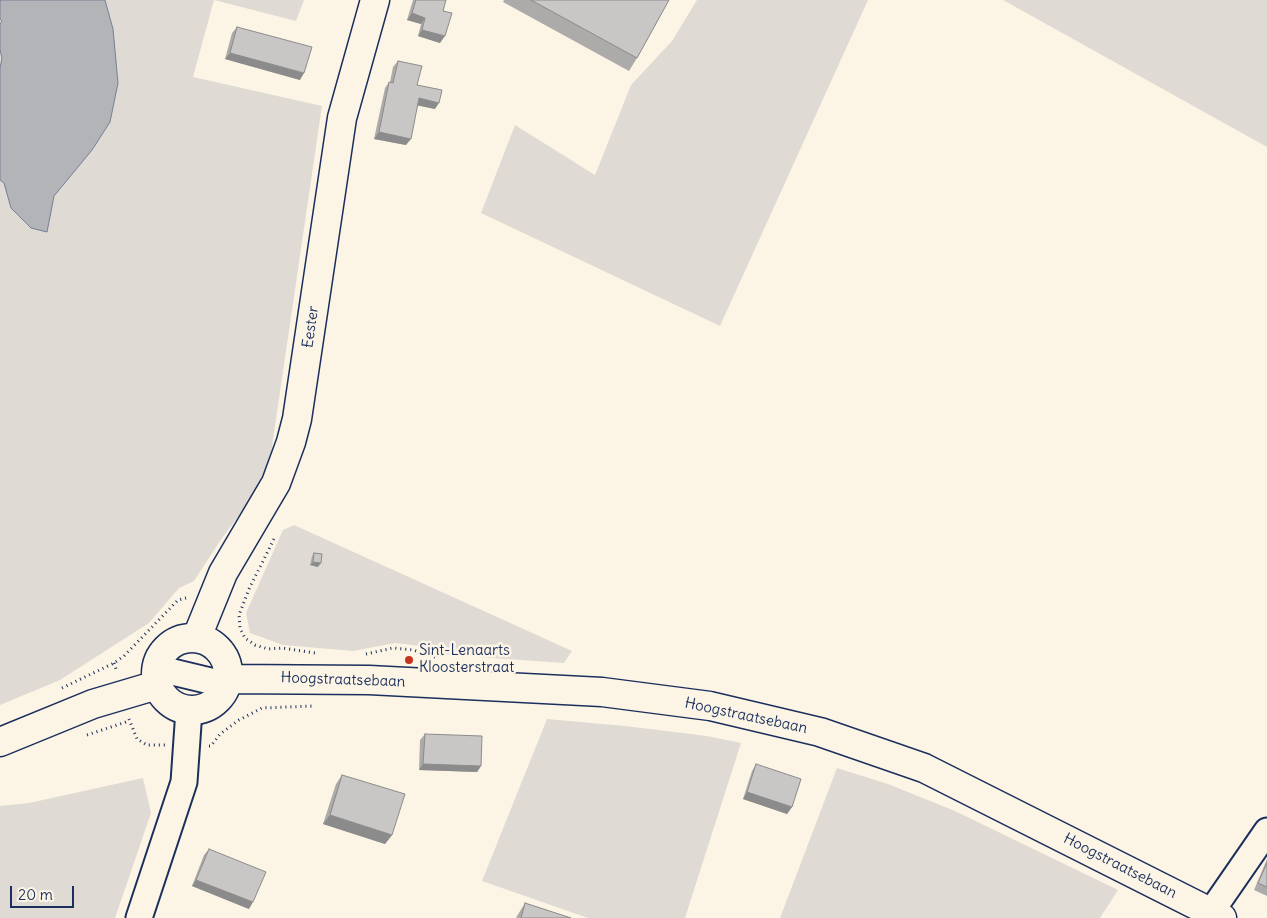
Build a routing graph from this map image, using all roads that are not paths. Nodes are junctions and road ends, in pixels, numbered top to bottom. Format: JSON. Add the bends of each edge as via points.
{"nodes":[{"id":1,"x":375,"y":0,"type":"edge"},
{"id":2,"x":197,"y":637,"type":"junction"},
{"id":3,"x":157,"y":677,"type":"junction"},
{"id":4,"x":228,"y":682,"type":"junction"},
{"id":5,"x":189,"y":710,"type":"junction"},
{"id":6,"x":0,"y":742,"type":"edge"},
{"id":7,"x":1267,"y":831,"type":"edge"},
{"id":8,"x":1216,"y":915,"type":"edge"},
{"id":9,"x":140,"y":918,"type":"edge"}],
"edges":[{"from":1,"to":2,"type":"main road","name":"Eester","via":[[342,118],[291,442],[276,483],[223,573]]},
{"from":2,"to":3,"type":"main road","via":[[174,642],[164,650],[158,661]]},
{"from":2,"to":4,"type":"main road","via":[[218,647],[228,667]]},
{"from":3,"to":4,"type":"street"},
{"from":3,"to":5,"type":"main road","via":[[164,698]]},
{"from":3,"to":6,"type":"main road","via":[[123,694]]},
{"from":4,"to":5,"type":"main road","via":[[220,698],[211,706]]},
{"from":4,"to":8,"type":"main road","name":"Hoogstraatsebaan","via":[[359,680],[602,692],[710,706],[820,732],[924,768]]},
{"from":5,"to":9,"type":"street","via":[[184,782]]},
{"from":7,"to":8,"type":"street"}]}
